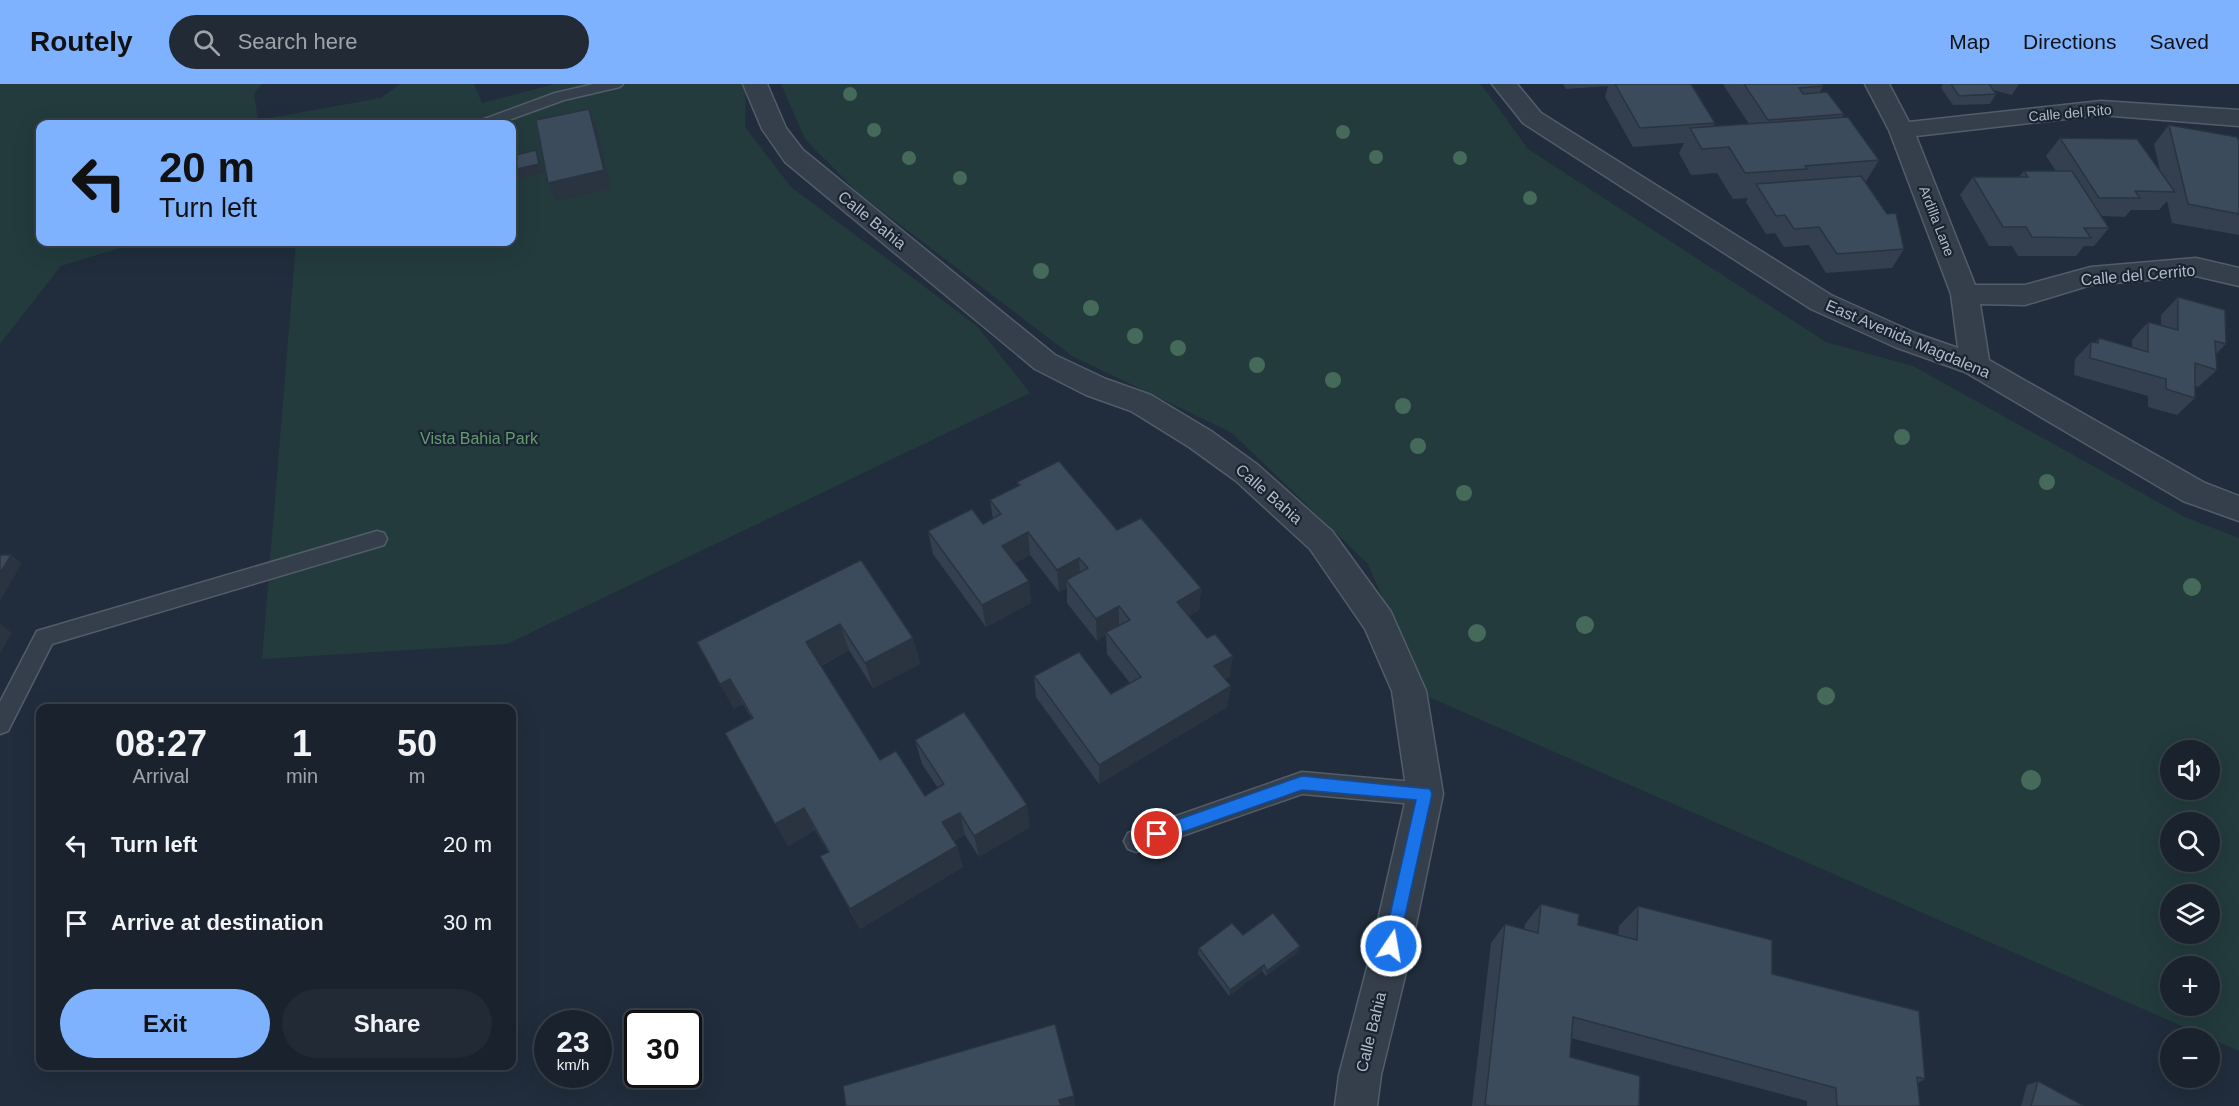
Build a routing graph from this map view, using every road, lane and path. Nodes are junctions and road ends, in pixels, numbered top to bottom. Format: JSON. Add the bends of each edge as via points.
{"nodes":[{"id":1,"x":615,"y":84,"type":"edge"},
{"id":2,"x":755,"y":84,"type":"edge"},
{"id":3,"x":1504,"y":84,"type":"edge"},
{"id":4,"x":1877,"y":84,"type":"edge"},
{"id":5,"x":2239,"y":118,"type":"edge"},
{"id":6,"x":496,"y":120,"type":"edge"},
{"id":7,"x":1901,"y":130,"type":"junction"},
{"id":8,"x":2239,"y":277,"type":"edge"},
{"id":9,"x":1965,"y":294,"type":"junction"},
{"id":10,"x":1975,"y":365,"type":"junction"},
{"id":11,"x":2239,"y":509,"type":"edge"},
{"id":12,"x":377,"y":538,"type":"dead end"},
{"id":13,"x":0,"y":724,"type":"edge"},
{"id":14,"x":1425,"y":794,"type":"junction"},
{"id":15,"x":1136,"y":841,"type":"dead end"},
{"id":16,"x":1356,"y":1106,"type":"edge"}],
"edges":[{"from":1,"to":6,"type":"lane","via":[[560,96]]},
{"from":2,"to":14,"type":"street","name":"Calle Bahia","via":[[774,129],[794,156],[1045,362],[1141,403],[1200,439],[1248,473],[1321,540],[1379,622],[1409,691]]},
{"from":3,"to":10,"type":"street","name":"East Avenida Magdalena","via":[[1532,118],[1821,302],[1905,340]]},
{"from":4,"to":7,"type":"street","name":"Ardilla Lane"},
{"from":5,"to":7,"type":"street","name":"Calle del Rito","via":[[2101,108]]},
{"from":7,"to":9,"type":"street","name":"Ardilla Lane"},
{"from":8,"to":9,"type":"street","name":"Calle del Cerrito","via":[[2196,267],[2091,276],[2025,295]]},
{"from":9,"to":10,"type":"street","name":"Ardilla Lane"},
{"from":10,"to":11,"type":"street","name":"East Avenida Magdalena","via":[[2194,492]]},
{"from":12,"to":13,"type":"lane","via":[[45,637]]},
{"from":14,"to":15,"type":"lane","via":[[1302,783]]},
{"from":14,"to":16,"type":"street","name":"Calle Bahia"}]}
